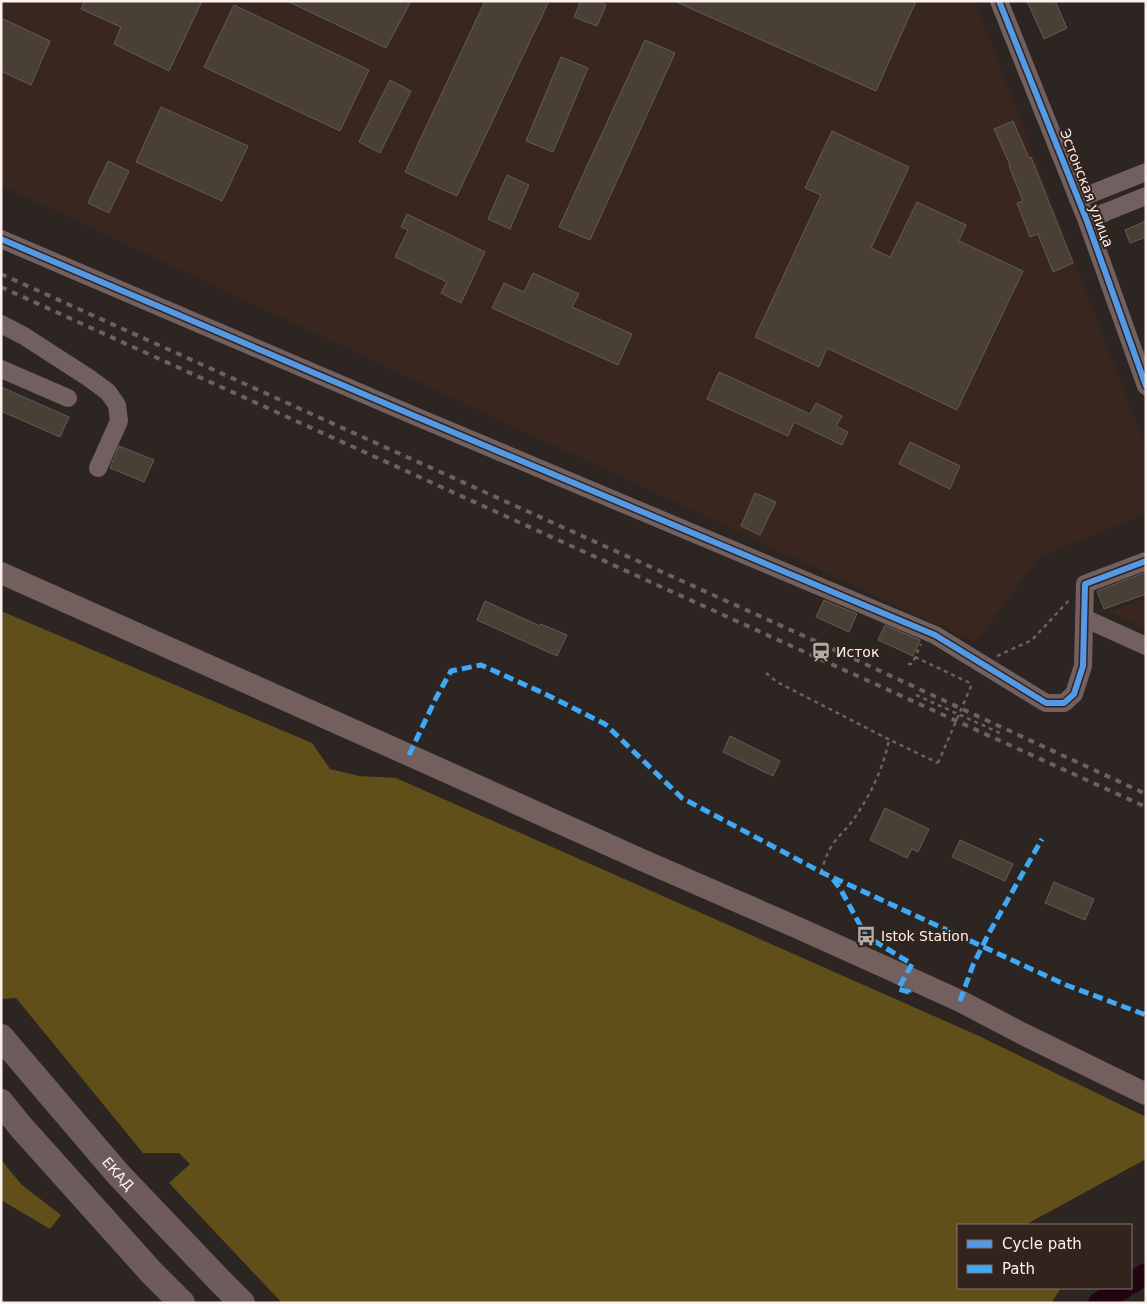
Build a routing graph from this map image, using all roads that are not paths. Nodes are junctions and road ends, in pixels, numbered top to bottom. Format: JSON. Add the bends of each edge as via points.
{"nodes":[{"id":1,"x":999,"y":1,"type":"edge"},
{"id":2,"x":1146,"y":172,"type":"edge"},
{"id":3,"x":1146,"y":196,"type":"edge"},
{"id":4,"x":1078,"y":198,"type":"junction"},
{"id":5,"x":1087,"y":221,"type":"junction"},
{"id":6,"x":1,"y":239,"type":"edge"},
{"id":7,"x":1,"y":324,"type":"edge"},
{"id":8,"x":1,"y":368,"type":"edge"},
{"id":9,"x":1146,"y":386,"type":"edge"},
{"id":10,"x":68,"y":398,"type":"dead end"},
{"id":11,"x":98,"y":468,"type":"dead end"},
{"id":12,"x":1146,"y":561,"type":"edge"},
{"id":13,"x":1,"y":573,"type":"edge"},
{"id":14,"x":1084,"y":618,"type":"junction"},
{"id":15,"x":1146,"y":646,"type":"edge"},
{"id":16,"x":1,"y":1037,"type":"edge"},
{"id":17,"x":1146,"y":1094,"type":"edge"},
{"id":18,"x":1,"y":1102,"type":"edge"},
{"id":19,"x":182,"y":1303,"type":"edge"},
{"id":20,"x":242,"y":1303,"type":"edge"}],
"edges":[{"from":1,"to":4,"type":"street","name":"Эстонская улица"},
{"from":2,"to":4,"type":"street"},
{"from":3,"to":5,"type":"street"},
{"from":4,"to":5,"type":"street","name":"Эстонская улица"},
{"from":5,"to":9,"type":"street","name":"Эстонская улица"},
{"from":6,"to":14,"type":"street","via":[[935,635],[1046,703],[1064,703],[1074,694],[1083,666]]},
{"from":7,"to":11,"type":"street","via":[[89,378],[108,392],[117,404],[119,421]]},
{"from":8,"to":10,"type":"street"},
{"from":12,"to":14,"type":"street","via":[[1085,584]]},
{"from":13,"to":17,"type":"main road","via":[[916,981]]},
{"from":14,"to":15,"type":"street"},
{"from":16,"to":20,"type":"highway","name":"ЕКАД","via":[[118,1174]]},
{"from":18,"to":19,"type":"highway"}]}
